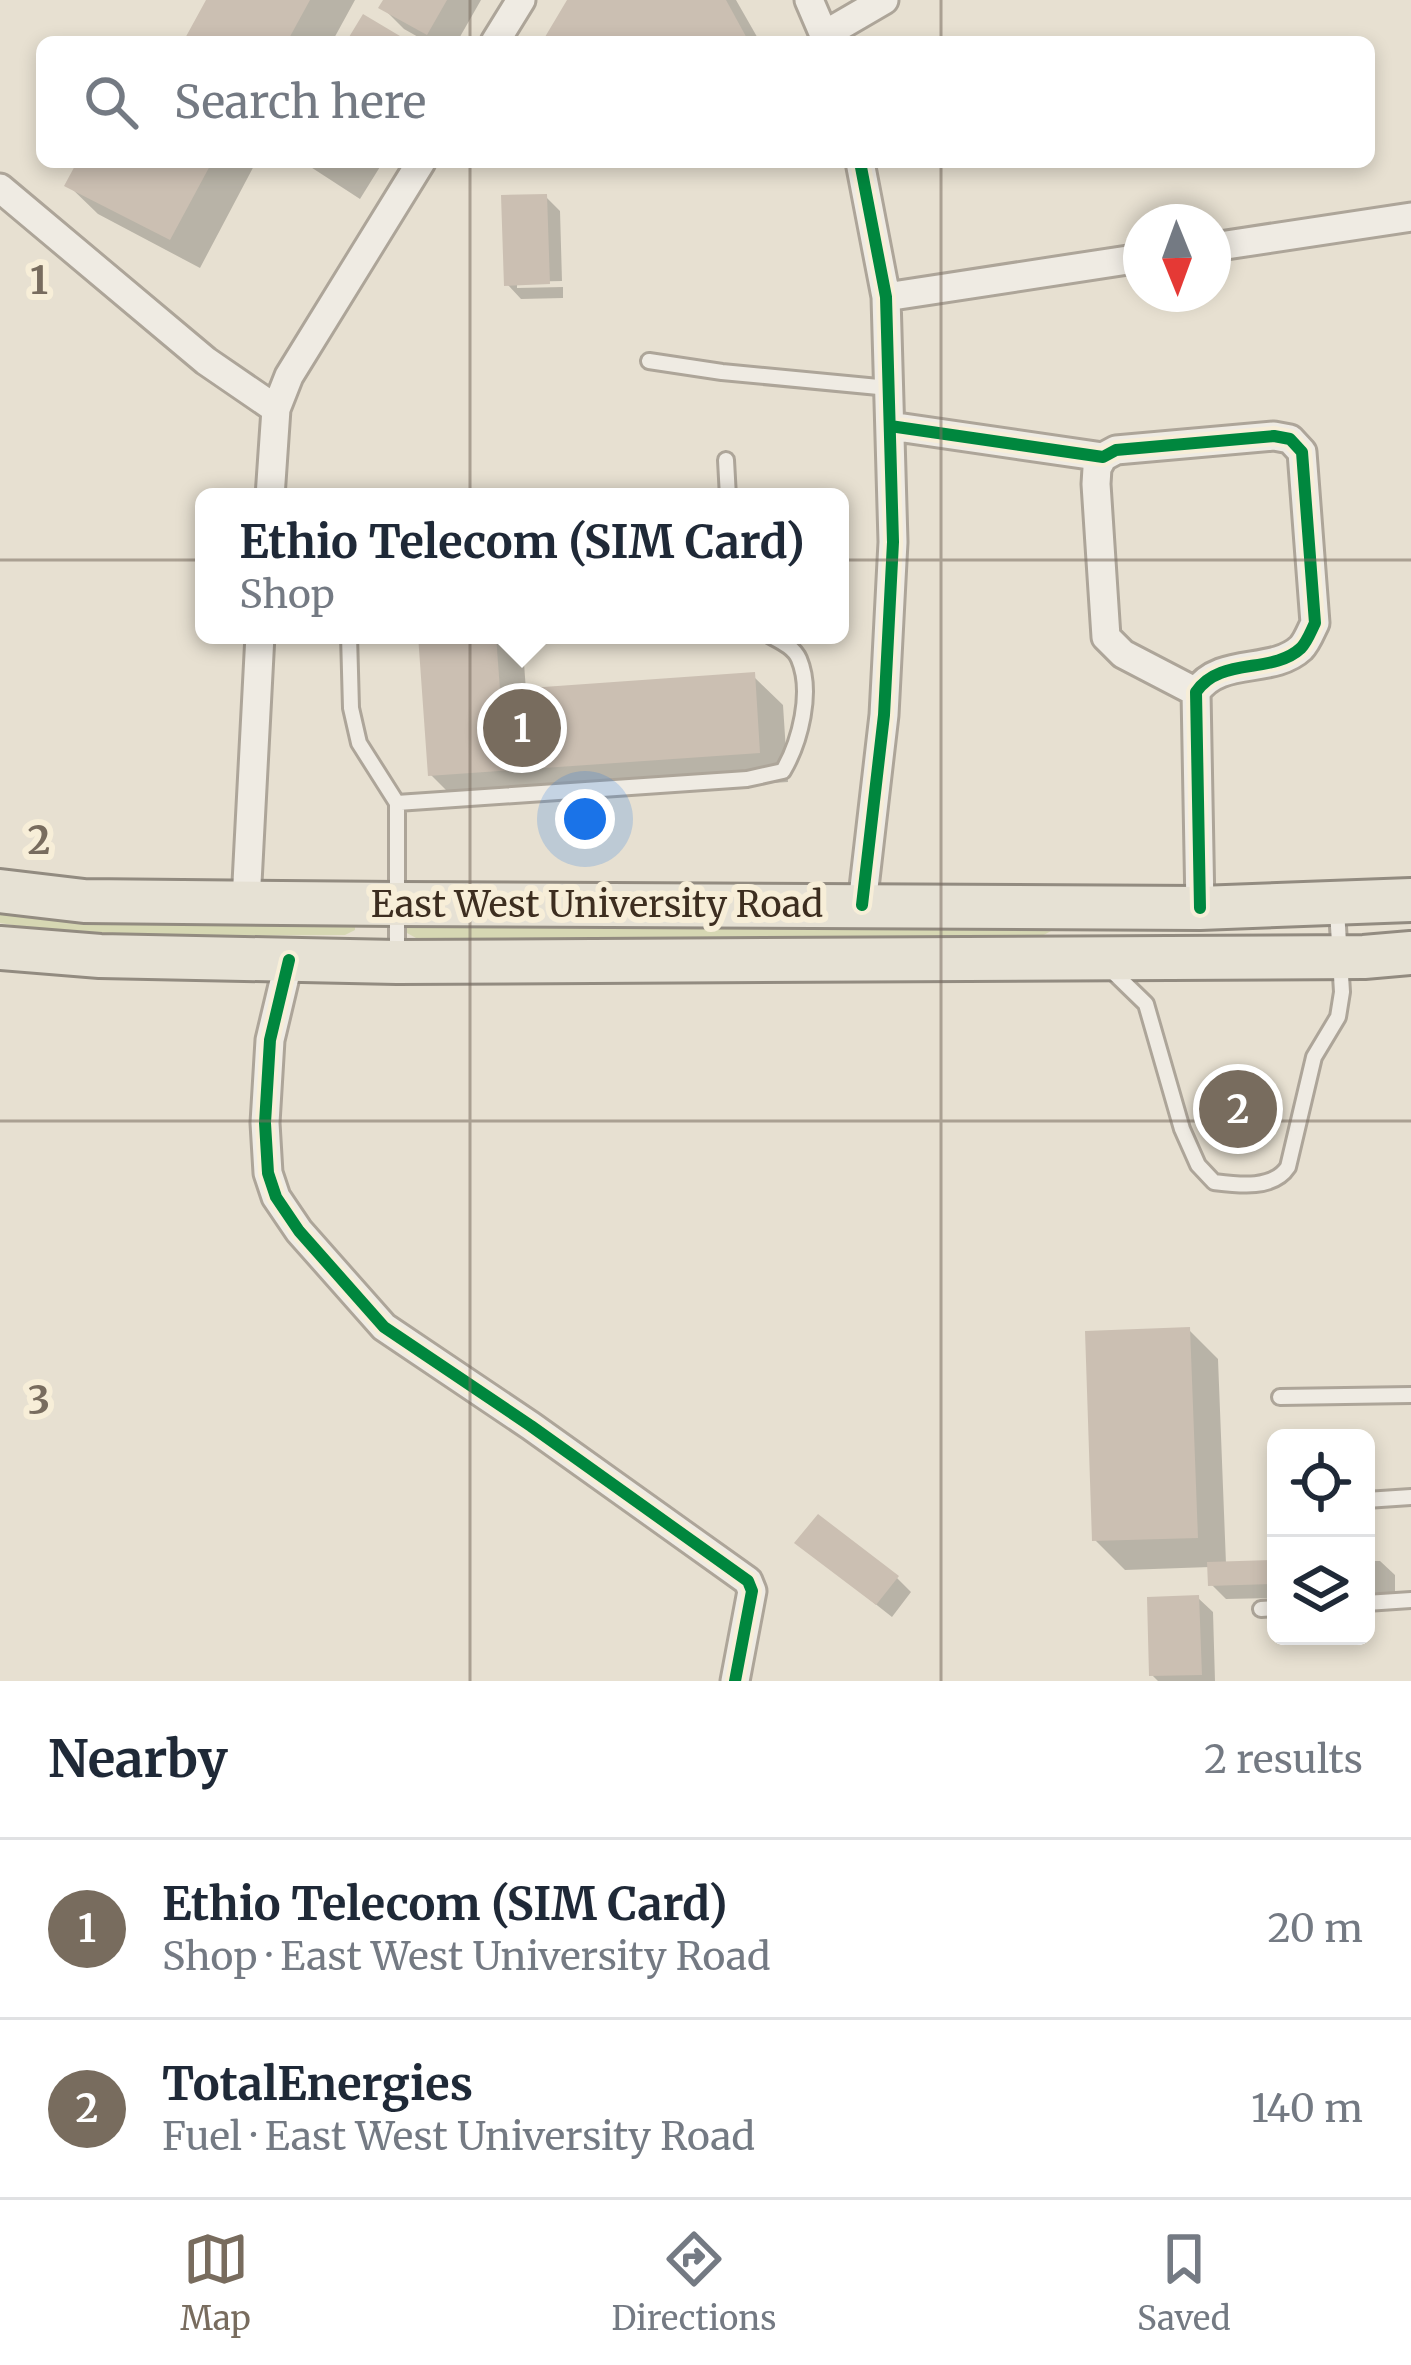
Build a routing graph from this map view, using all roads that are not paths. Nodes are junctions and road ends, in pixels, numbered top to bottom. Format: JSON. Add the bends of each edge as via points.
{"nodes":[{"id":1,"x":521,"y":0,"type":"edge"},
{"id":2,"x":808,"y":0,"type":"edge"},
{"id":3,"x":884,"y":0,"type":"edge"},
{"id":4,"x":499,"y":36,"type":"edge"},
{"id":5,"x":824,"y":36,"type":"edge"},
{"id":6,"x":828,"y":36,"type":"edge"},
{"id":7,"x":417,"y":168,"type":"edge"},
{"id":8,"x":861,"y":168,"type":"edge"},
{"id":9,"x":0,"y":188,"type":"edge"},
{"id":10,"x":1411,"y":217,"type":"edge"},
{"id":11,"x":1231,"y":244,"type":"edge"},
{"id":12,"x":1123,"y":261,"type":"edge"},
{"id":13,"x":886,"y":297,"type":"junction"},
{"id":14,"x":649,"y":361,"type":"dead end"},
{"id":15,"x":889,"y":388,"type":"junction"},
{"id":16,"x":276,"y":409,"type":"junction"},
{"id":17,"x":890,"y":426,"type":"junction"},
{"id":18,"x":1103,"y":458,"type":"junction"},
{"id":19,"x":726,"y":460,"type":"dead end"},
{"id":20,"x":271,"y":488,"type":"edge"},
{"id":21,"x":728,"y":488,"type":"edge"},
{"id":22,"x":260,"y":644,"type":"edge"},
{"id":23,"x":349,"y":644,"type":"edge"},
{"id":24,"x":784,"y":644,"type":"edge"},
{"id":25,"x":1196,"y":692,"type":"junction"},
{"id":26,"x":397,"y":803,"type":"junction"},
{"id":27,"x":0,"y":891,"type":"edge"},
{"id":28,"x":1411,"y":900,"type":"edge"},
{"id":29,"x":246,"y":902,"type":"junction"},
{"id":30,"x":398,"y":904,"type":"junction"},
{"id":31,"x":862,"y":905,"type":"junction"},
{"id":32,"x":1336,"y":905,"type":"junction"},
{"id":33,"x":1200,"y":908,"type":"junction"},
{"id":34,"x":1095,"y":933,"type":"junction"},
{"id":35,"x":0,"y":947,"type":"edge"},
{"id":36,"x":1411,"y":953,"type":"edge"},
{"id":37,"x":1339,"y":957,"type":"junction"},
{"id":38,"x":289,"y":960,"type":"junction"},
{"id":39,"x":397,"y":962,"type":"junction"},
{"id":40,"x":1411,"y":1395,"type":"edge"},
{"id":41,"x":1280,"y":1397,"type":"dead end"},
{"id":42,"x":1411,"y":1497,"type":"edge"},
{"id":43,"x":1375,"y":1499,"type":"edge"},
{"id":44,"x":1411,"y":1600,"type":"edge"},
{"id":45,"x":1375,"y":1602,"type":"edge"},
{"id":46,"x":735,"y":1681,"type":"edge"}],
"edges":[{"from":1,"to":4,"type":"street"},
{"from":2,"to":5,"type":"street"},
{"from":3,"to":6,"type":"street"},
{"from":7,"to":16,"type":"street"},
{"from":8,"to":13,"type":"street"},
{"from":9,"to":16,"type":"street","via":[[206,361]]},
{"from":10,"to":11,"type":"street"},
{"from":12,"to":13,"type":"street"},
{"from":13,"to":15,"type":"street"},
{"from":14,"to":15,"type":"lane"},
{"from":15,"to":17,"type":"street"},
{"from":16,"to":20,"type":"street"},
{"from":17,"to":18,"type":"street"},
{"from":17,"to":31,"type":"street","via":[[884,715]]},
{"from":18,"to":25,"type":"street","via":[[1096,484],[1106,637]]},
{"from":18,"to":25,"type":"street","via":[[1116,450],[1274,436],[1302,452],[1315,623],[1304,646],[1288,656],[1210,677]]},
{"from":19,"to":21,"type":"lane"},
{"from":22,"to":29,"type":"street"},
{"from":23,"to":26,"type":"lane","via":[[359,742]]},
{"from":24,"to":26,"type":"lane","via":[[799,658],[803,680],[796,749],[782,771]]},
{"from":25,"to":33,"type":"street"},
{"from":26,"to":30,"type":"lane"},
{"from":27,"to":29,"type":"main road","name":"East West University Road","via":[[83,901]]},
{"from":28,"to":32,"type":"main road","name":"East West University Road"},
{"from":29,"to":30,"type":"main road","name":"East West University Road"},
{"from":30,"to":31,"type":"main road","name":"East West University Road"},
{"from":30,"to":39,"type":"lane"},
{"from":31,"to":34,"type":"main road","name":"East West University Road"},
{"from":32,"to":33,"type":"main road","name":"East West University Road"},
{"from":32,"to":37,"type":"lane"},
{"from":33,"to":34,"type":"main road","name":"East West University Road"},
{"from":34,"to":37,"type":"main road","name":"East West University Road"},
{"from":34,"to":37,"type":"lane","via":[[1146,1004],[1198,1165],[1214,1182],[1238,1185],[1266,1183],[1288,1167],[1314,1057],[1337,1018]]},
{"from":34,"to":39,"type":"main road","name":"East West University Road"},
{"from":35,"to":38,"type":"main road","name":"East West University Road"},
{"from":36,"to":37,"type":"main road","name":"East West University Road"},
{"from":38,"to":39,"type":"main road","name":"East West University Road"},
{"from":38,"to":46,"type":"street","via":[[266,1087],[276,1197],[384,1327],[748,1581]]},
{"from":40,"to":41,"type":"lane"},
{"from":42,"to":43,"type":"lane"},
{"from":44,"to":45,"type":"lane"}]}
